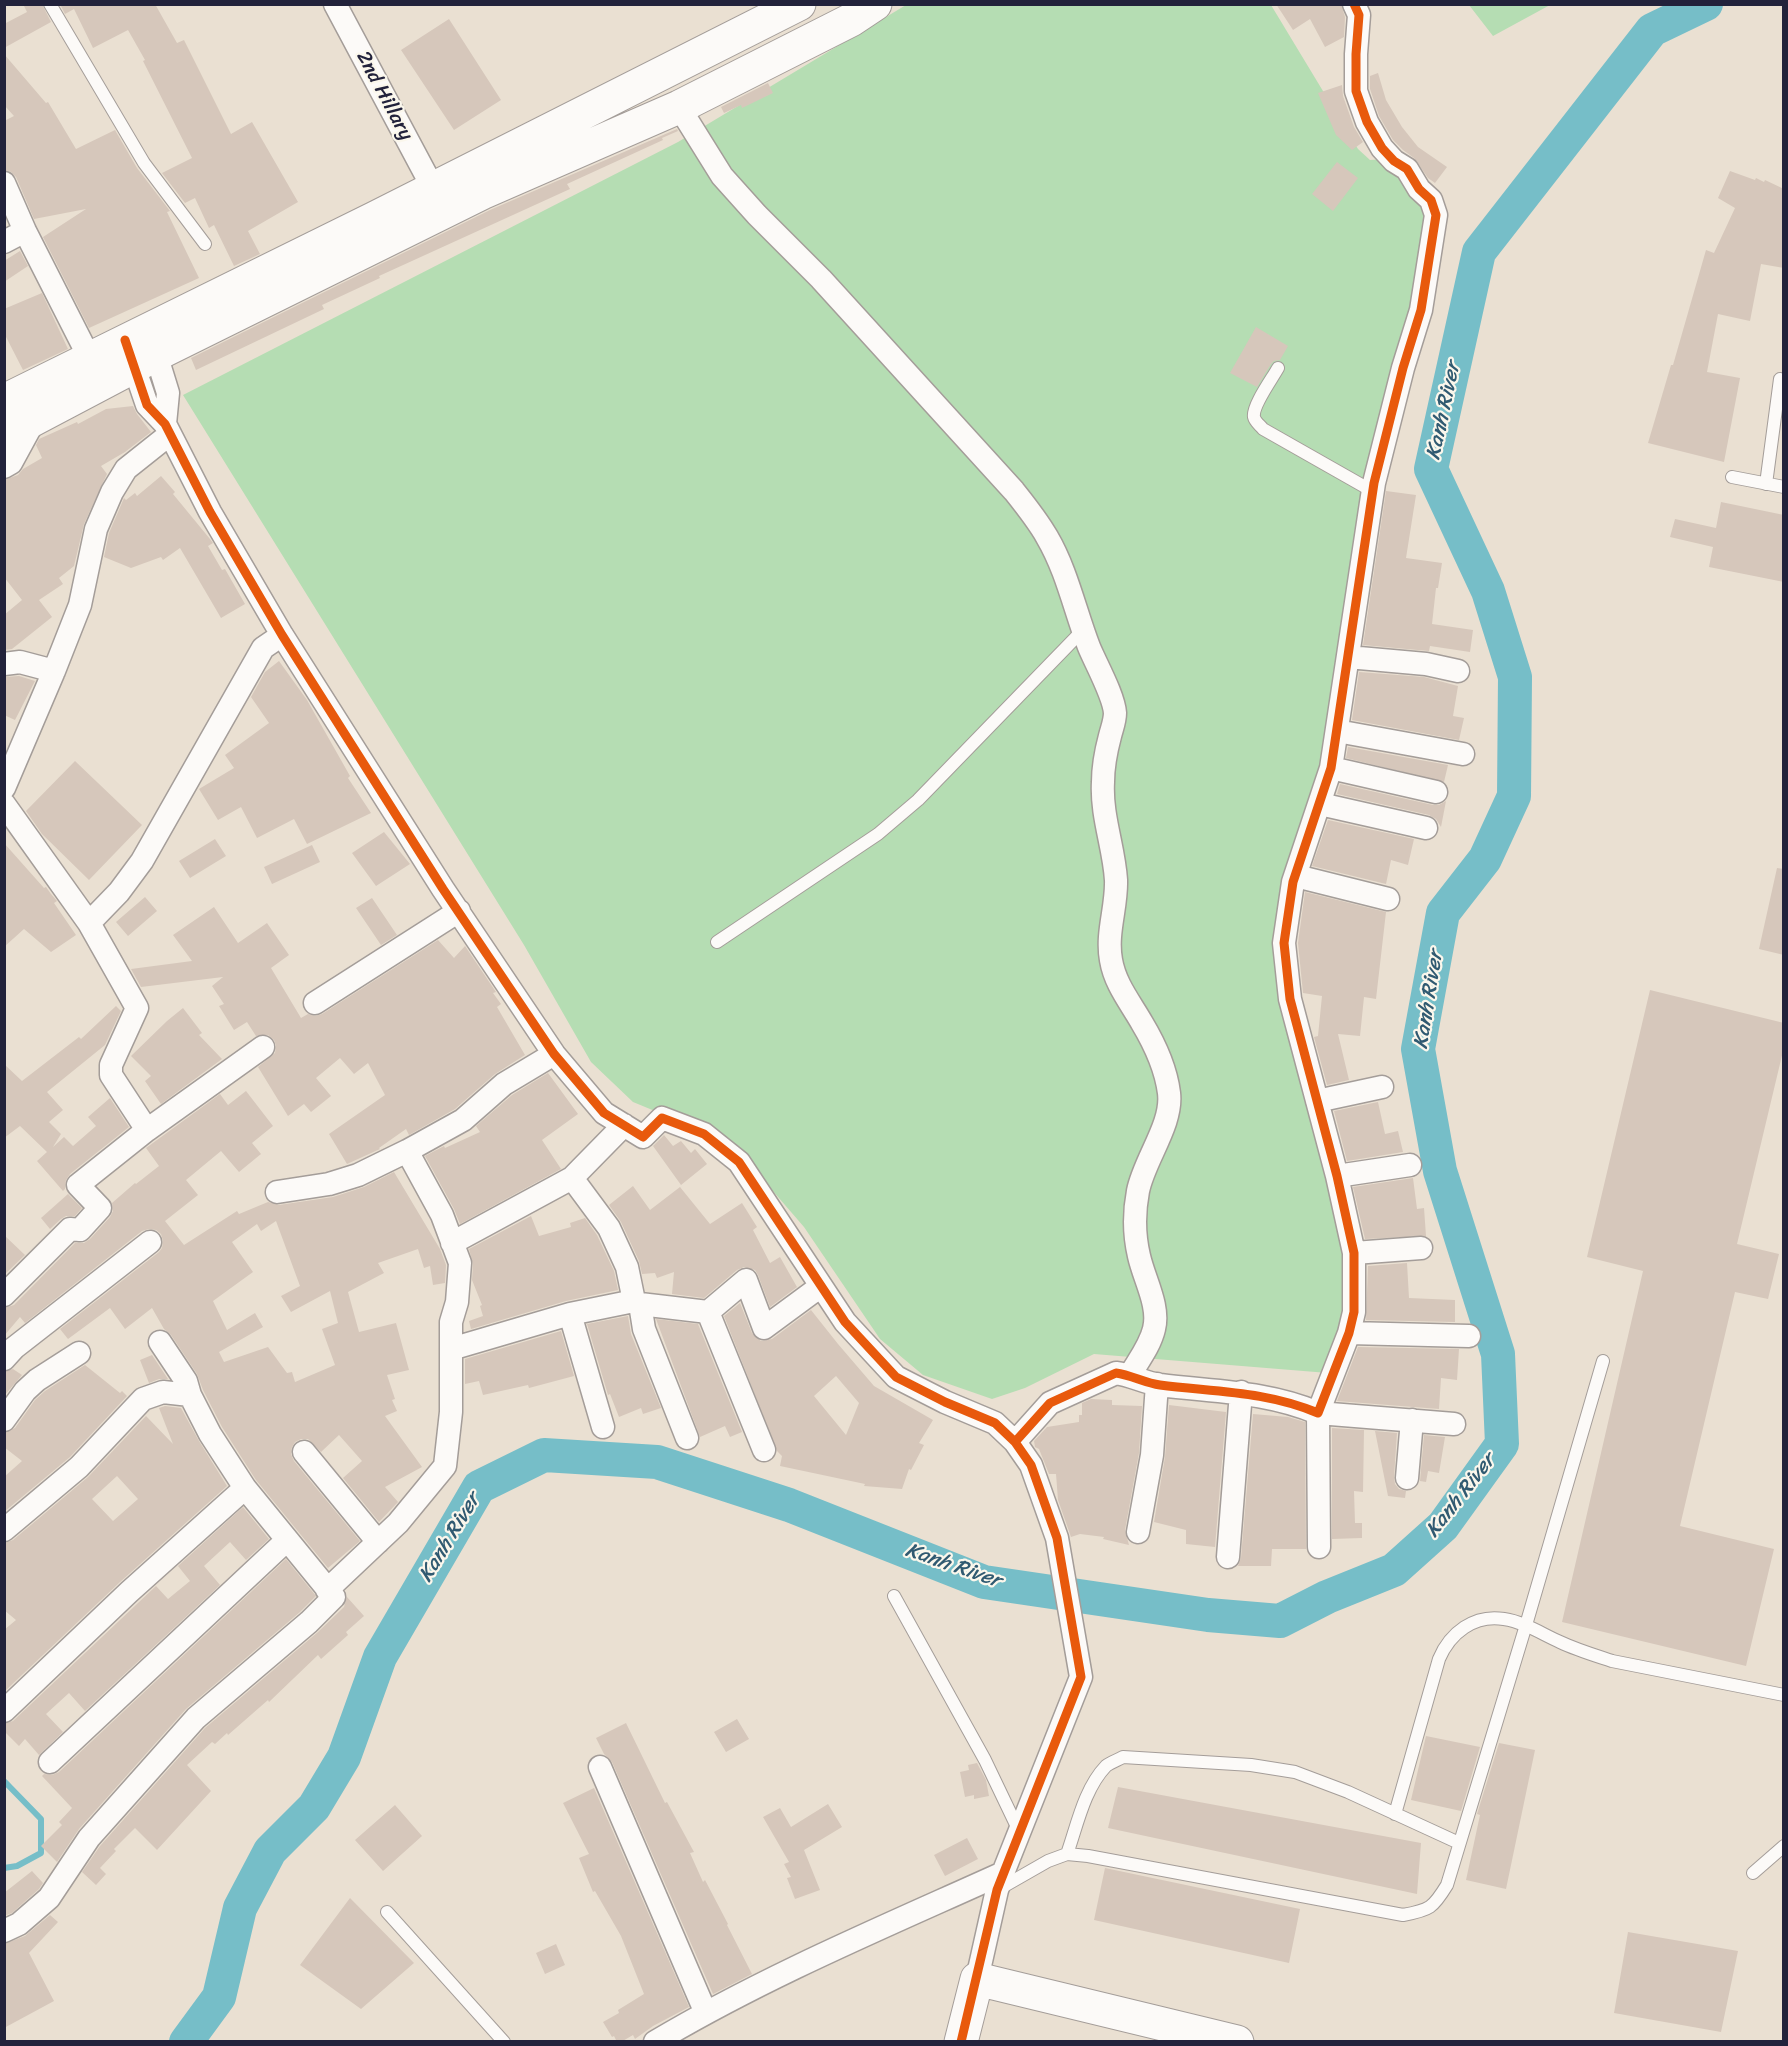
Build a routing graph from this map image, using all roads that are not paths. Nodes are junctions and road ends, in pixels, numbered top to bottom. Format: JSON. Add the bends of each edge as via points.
{"nodes":[{"id":1,"x":50,"y":4,"type":"edge"},
{"id":2,"x":335,"y":4,"type":"edge"},
{"id":3,"x":799,"y":4,"type":"edge"},
{"id":4,"x":875,"y":4,"type":"edge"},
{"id":5,"x":1354,"y":4,"type":"edge"},
{"id":6,"x":680,"y":107,"type":"junction"},
{"id":7,"x":4,"y":183,"type":"edge"},
{"id":8,"x":434,"y":188,"type":"junction"},
{"id":9,"x":26,"y":231,"type":"junction"},
{"id":10,"x":4,"y":242,"type":"edge"},
{"id":11,"x":205,"y":244,"type":"dead end"},
{"id":12,"x":141,"y":348,"type":"junction"},
{"id":13,"x":90,"y":359,"type":"junction"},
{"id":14,"x":1278,"y":368,"type":"dead end"},
{"id":15,"x":1780,"y":379,"type":"dead end"},
{"id":16,"x":4,"y":401,"type":"edge"},
{"id":17,"x":35,"y":419,"type":"junction"},
{"id":18,"x":168,"y":429,"type":"junction"},
{"id":19,"x":4,"y":435,"type":"edge"},
{"id":20,"x":4,"y":467,"type":"edge"},
{"id":21,"x":1732,"y":477,"type":"dead end"},
{"id":22,"x":1766,"y":484,"type":"junction"},
{"id":23,"x":1784,"y":487,"type":"edge"},
{"id":24,"x":1374,"y":492,"type":"junction"},
{"id":25,"x":1083,"y":630,"type":"junction"},
{"id":26,"x":282,"y":635,"type":"junction"},
{"id":27,"x":1348,"y":657,"type":"junction"},
{"id":28,"x":4,"y":664,"type":"edge"},
{"id":29,"x":54,"y":671,"type":"junction"},
{"id":30,"x":1458,"y":671,"type":"dead end"},
{"id":31,"x":1337,"y":731,"type":"junction"},
{"id":32,"x":1462,"y":754,"type":"dead end"},
{"id":33,"x":1331,"y":768,"type":"junction"},
{"id":34,"x":4,"y":788,"type":"edge"},
{"id":35,"x":1436,"y":792,"type":"dead end"},
{"id":36,"x":4,"y":804,"type":"edge"},
{"id":37,"x":1320,"y":804,"type":"junction"},
{"id":38,"x":1426,"y":828,"type":"dead end"},
{"id":39,"x":1296,"y":876,"type":"junction"},
{"id":40,"x":1388,"y":900,"type":"dead end"},
{"id":41,"x":459,"y":911,"type":"junction"},
{"id":42,"x":89,"y":923,"type":"junction"},
{"id":43,"x":717,"y":942,"type":"dead end"},
{"id":44,"x":315,"y":1004,"type":"dead end"},
{"id":45,"x":263,"y":1047,"type":"dead end"},
{"id":46,"x":554,"y":1054,"type":"junction"},
{"id":47,"x":1382,"y":1087,"type":"dead end"},
{"id":48,"x":1317,"y":1101,"type":"junction"},
{"id":49,"x":624,"y":1125,"type":"junction"},
{"id":50,"x":147,"y":1130,"type":"junction"},
{"id":51,"x":407,"y":1151,"type":"junction"},
{"id":52,"x":1410,"y":1165,"type":"dead end"},
{"id":53,"x":1337,"y":1176,"type":"junction"},
{"id":54,"x":572,"y":1178,"type":"junction"},
{"id":55,"x":277,"y":1192,"type":"dead end"},
{"id":56,"x":150,"y":1242,"type":"dead end"},
{"id":57,"x":452,"y":1243,"type":"junction"},
{"id":58,"x":1421,"y":1248,"type":"dead end"},
{"id":59,"x":1354,"y":1253,"type":"junction"},
{"id":60,"x":821,"y":1286,"type":"junction"},
{"id":61,"x":4,"y":1296,"type":"edge"},
{"id":62,"x":637,"y":1302,"type":"junction"},
{"id":63,"x":708,"y":1311,"type":"junction"},
{"id":64,"x":570,"y":1314,"type":"junction"},
{"id":65,"x":1349,"y":1333,"type":"junction"},
{"id":66,"x":1469,"y":1336,"type":"dead end"},
{"id":67,"x":160,"y":1342,"type":"dead end"},
{"id":68,"x":451,"y":1349,"type":"junction"},
{"id":69,"x":79,"y":1353,"type":"dead end"},
{"id":70,"x":4,"y":1359,"type":"edge"},
{"id":71,"x":1603,"y":1361,"type":"dead end"},
{"id":72,"x":1130,"y":1375,"type":"junction"},
{"id":73,"x":1157,"y":1384,"type":"junction"},
{"id":74,"x":1241,"y":1392,"type":"junction"},
{"id":75,"x":190,"y":1395,"type":"junction"},
{"id":76,"x":1318,"y":1413,"type":"junction"},
{"id":77,"x":4,"y":1420,"type":"edge"},
{"id":78,"x":1412,"y":1420,"type":"junction"},
{"id":79,"x":1454,"y":1424,"type":"dead end"},
{"id":80,"x":603,"y":1427,"type":"dead end"},
{"id":81,"x":687,"y":1438,"type":"dead end"},
{"id":82,"x":1015,"y":1442,"type":"junction"},
{"id":83,"x":764,"y":1450,"type":"dead end"},
{"id":84,"x":304,"y":1452,"type":"dead end"},
{"id":85,"x":1407,"y":1478,"type":"dead end"},
{"id":86,"x":245,"y":1488,"type":"junction"},
{"id":87,"x":4,"y":1530,"type":"edge"},
{"id":88,"x":1138,"y":1532,"type":"dead end"},
{"id":89,"x":287,"y":1540,"type":"junction"},
{"id":90,"x":378,"y":1542,"type":"junction"},
{"id":91,"x":1319,"y":1547,"type":"dead end"},
{"id":92,"x":1228,"y":1557,"type":"dead end"},
{"id":93,"x":327,"y":1590,"type":"junction"},
{"id":94,"x":894,"y":1596,"type":"dead end"},
{"id":95,"x":1526,"y":1625,"type":"junction"},
{"id":96,"x":1784,"y":1695,"type":"edge"},
{"id":97,"x":4,"y":1711,"type":"edge"},
{"id":98,"x":50,"y":1762,"type":"dead end"},
{"id":99,"x":600,"y":1767,"type":"dead end"},
{"id":100,"x":1395,"y":1814,"type":"junction"},
{"id":101,"x":1019,"y":1831,"type":"junction"},
{"id":102,"x":1459,"y":1843,"type":"junction"},
{"id":103,"x":1784,"y":1845,"type":"edge"},
{"id":104,"x":1066,"y":1854,"type":"junction"},
{"id":105,"x":1753,"y":1873,"type":"dead end"},
{"id":106,"x":1000,"y":1882,"type":"junction"},
{"id":107,"x":387,"y":1912,"type":"dead end"},
{"id":108,"x":4,"y":1931,"type":"edge"},
{"id":109,"x":978,"y":1979,"type":"junction"},
{"id":110,"x":705,"y":2011,"type":"junction"},
{"id":111,"x":1155,"y":2032,"type":"edge"},
{"id":112,"x":504,"y":2042,"type":"edge"},
{"id":113,"x":655,"y":2042,"type":"edge"},
{"id":114,"x":961,"y":2042,"type":"edge"},
{"id":115,"x":1237,"y":2042,"type":"edge"}],
"edges":[{"from":1,"to":11,"type":"lane","via":[[144,164]]},
{"from":2,"to":8,"type":"street","name":"2nd Hillary"},
{"from":3,"to":8,"type":"main road"},
{"from":4,"to":6,"type":"main road"},
{"from":5,"to":24,"type":"street","via":[[1359,15],[1356,91],[1367,122],[1382,148],[1407,169],[1431,200],[1436,215],[1421,310]]},
{"from":6,"to":12,"type":"main road"},
{"from":6,"to":25,"type":"street","via":[[722,176],[1014,491],[1048,539]]},
{"from":7,"to":9,"type":"street"},
{"from":8,"to":12,"type":"main road"},
{"from":9,"to":10,"type":"street"},
{"from":9,"to":13,"type":"street"},
{"from":12,"to":13,"type":"main road"},
{"from":12,"to":17,"type":"main road"},
{"from":12,"to":18,"type":"street","via":[[168,393]]},
{"from":13,"to":16,"type":"main road"},
{"from":14,"to":24,"type":"lane","via":[[1256,406],[1255,421]]},
{"from":15,"to":22,"type":"lane"},
{"from":17,"to":19,"type":"main road"},
{"from":17,"to":20,"type":"street","via":[[11,463]]},
{"from":18,"to":26,"type":"street","via":[[210,512]]},
{"from":18,"to":29,"type":"street","via":[[126,469],[112,492],[96,529],[80,604]]},
{"from":21,"to":22,"type":"lane"},
{"from":22,"to":23,"type":"lane"},
{"from":24,"to":27,"type":"street"},
{"from":25,"to":43,"type":"lane","via":[[918,800],[878,834]]},
{"from":25,"to":72,"type":"street","via":[[1115,712],[1102,801],[1116,880],[1110,958],[1119,983],[1157,1053],[1169,1095],[1164,1121],[1138,1191],[1138,1255],[1155,1317],[1150,1341]]},
{"from":26,"to":41,"type":"street"},
{"from":26,"to":42,"type":"street","via":[[264,648],[142,861]]},
{"from":27,"to":30,"type":"street"},
{"from":27,"to":31,"type":"street"},
{"from":28,"to":29,"type":"street","via":[[29,663]]},
{"from":29,"to":34,"type":"street"},
{"from":31,"to":32,"type":"street"},
{"from":31,"to":33,"type":"street"},
{"from":33,"to":35,"type":"street"},
{"from":33,"to":37,"type":"street"},
{"from":36,"to":42,"type":"street"},
{"from":37,"to":38,"type":"street"},
{"from":37,"to":39,"type":"street"},
{"from":39,"to":40,"type":"street"},
{"from":39,"to":48,"type":"street","via":[[1284,943],[1287,981]]},
{"from":41,"to":44,"type":"street"},
{"from":41,"to":46,"type":"street"},
{"from":42,"to":50,"type":"street","via":[[137,1008],[111,1065],[111,1075]]},
{"from":45,"to":50,"type":"street"},
{"from":46,"to":49,"type":"street","via":[[604,1113]]},
{"from":46,"to":51,"type":"street","via":[[504,1084],[463,1120]]},
{"from":47,"to":48,"type":"street"},
{"from":48,"to":53,"type":"street"},
{"from":49,"to":54,"type":"street"},
{"from":49,"to":60,"type":"street","via":[[643,1137],[662,1118],[704,1134],[739,1162]]},
{"from":50,"to":61,"type":"street","via":[[78,1185],[100,1208],[80,1230],[70,1229],[59,1238]]},
{"from":51,"to":55,"type":"street","via":[[358,1175]]},
{"from":51,"to":57,"type":"street","via":[[442,1215]]},
{"from":52,"to":53,"type":"street"},
{"from":53,"to":59,"type":"street"},
{"from":54,"to":57,"type":"street"},
{"from":54,"to":62,"type":"street","via":[[609,1228],[627,1267]]},
{"from":56,"to":70,"type":"street"},
{"from":57,"to":68,"type":"street","via":[[460,1263]]},
{"from":58,"to":59,"type":"street"},
{"from":59,"to":65,"type":"street","via":[[1354,1312]]},
{"from":60,"to":63,"type":"street","via":[[764,1328],[746,1280]]},
{"from":60,"to":82,"type":"street","via":[[845,1322],[896,1377],[995,1423]]},
{"from":62,"to":63,"type":"street"},
{"from":62,"to":64,"type":"street"},
{"from":62,"to":81,"type":"street"},
{"from":63,"to":83,"type":"street"},
{"from":64,"to":68,"type":"street"},
{"from":64,"to":80,"type":"street"},
{"from":65,"to":66,"type":"street"},
{"from":65,"to":76,"type":"street"},
{"from":67,"to":75,"type":"street","via":[[186,1381]]},
{"from":68,"to":90,"type":"street","via":[[446,1466]]},
{"from":69,"to":77,"type":"street","via":[[31,1386]]},
{"from":71,"to":95,"type":"lane"},
{"from":72,"to":73,"type":"street"},
{"from":72,"to":82,"type":"street","via":[[1116,1373],[1050,1403]]},
{"from":73,"to":74,"type":"street"},
{"from":73,"to":88,"type":"street","via":[[1152,1455]]},
{"from":74,"to":76,"type":"street"},
{"from":74,"to":92,"type":"street"},
{"from":75,"to":86,"type":"street"},
{"from":75,"to":87,"type":"street","via":[[163,1392],[143,1399],[79,1467]]},
{"from":76,"to":78,"type":"street"},
{"from":76,"to":91,"type":"street"},
{"from":78,"to":79,"type":"street"},
{"from":78,"to":85,"type":"street"},
{"from":82,"to":101,"type":"street","via":[[1030,1465],[1057,1538],[1081,1677]]},
{"from":84,"to":90,"type":"street"},
{"from":86,"to":89,"type":"street"},
{"from":86,"to":97,"type":"street"},
{"from":89,"to":93,"type":"street"},
{"from":89,"to":98,"type":"street"},
{"from":90,"to":93,"type":"street"},
{"from":93,"to":108,"type":"street","via":[[334,1597],[309,1622],[196,1718],[89,1838],[49,1898],[19,1924]]},
{"from":94,"to":101,"type":"lane","via":[[985,1760]]},
{"from":95,"to":96,"type":"lane","via":[[1612,1661]]},
{"from":95,"to":100,"type":"lane","via":[[1493,1618],[1471,1623],[1444,1646]]},
{"from":95,"to":102,"type":"lane"},
{"from":99,"to":110,"type":"street"},
{"from":100,"to":102,"type":"lane"},
{"from":100,"to":104,"type":"lane","via":[[1295,1772],[1251,1765],[1123,1757],[1108,1764],[1096,1779]]},
{"from":101,"to":106,"type":"street"},
{"from":102,"to":104,"type":"lane","via":[[1447,1885],[1435,1905],[1403,1916]]},
{"from":103,"to":105,"type":"lane"},
{"from":104,"to":106,"type":"lane"},
{"from":106,"to":109,"type":"street"},
{"from":106,"to":110,"type":"street","via":[[855,1940]]},
{"from":107,"to":112,"type":"lane"},
{"from":109,"to":111,"type":"main road"},
{"from":109,"to":114,"type":"main road"},
{"from":110,"to":113,"type":"street"},
{"from":111,"to":115,"type":"main road"}]}
